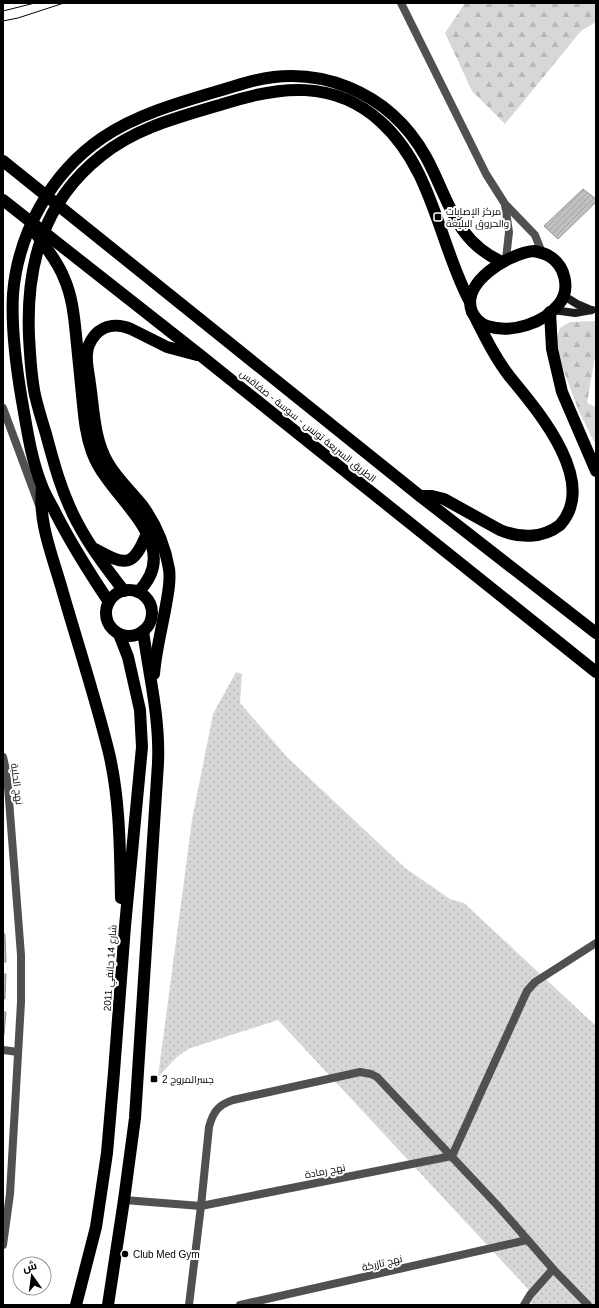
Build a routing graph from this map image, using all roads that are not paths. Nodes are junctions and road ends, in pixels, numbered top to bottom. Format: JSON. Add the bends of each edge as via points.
{"nodes":[{"id":1,"x":401,"y":3,"type":"edge"},
{"id":2,"x":3,"y":162,"type":"edge"},
{"id":3,"x":3,"y":200,"type":"edge"},
{"id":4,"x":505,"y":204,"type":"junction"},
{"id":5,"x":21,"y":215,"type":"junction"},
{"id":6,"x":542,"y":253,"type":"junction"},
{"id":7,"x":504,"y":260,"type":"junction"},
{"id":8,"x":564,"y":296,"type":"junction"},
{"id":9,"x":470,"y":302,"type":"junction"},
{"id":10,"x":552,"y":311,"type":"junction"},
{"id":11,"x":594,"y":311,"type":"edge"},
{"id":12,"x":476,"y":319,"type":"junction"},
{"id":13,"x":200,"y":355,"type":"junction"},
{"id":14,"x":3,"y":408,"type":"edge"},
{"id":15,"x":596,"y":472,"type":"edge"},
{"id":16,"x":42,"y":487,"type":"junction"},
{"id":17,"x":420,"y":496,"type":"junction"},
{"id":18,"x":42,"y":511,"type":"junction"},
{"id":19,"x":147,"y":533,"type":"junction"},
{"id":20,"x":91,"y":547,"type":"junction"},
{"id":21,"x":124,"y":591,"type":"junction"},
{"id":22,"x":138,"y":592,"type":"junction"},
{"id":23,"x":109,"y":602,"type":"junction"},
{"id":24,"x":143,"y":631,"type":"junction"},
{"id":25,"x":596,"y":633,"type":"edge"},
{"id":26,"x":119,"y":634,"type":"junction"},
{"id":27,"x":596,"y":672,"type":"edge"},
{"id":28,"x":153,"y":691,"type":"junction"},
{"id":29,"x":3,"y":757,"type":"edge"},
{"id":30,"x":5,"y":773,"type":"edge"},
{"id":31,"x":125,"y":926,"type":"junction"},
{"id":32,"x":596,"y":944,"type":"edge"},
{"id":33,"x":3,"y":1050,"type":"edge"},
{"id":34,"x":18,"y":1052,"type":"junction"},
{"id":35,"x":452,"y":1156,"type":"junction"},
{"id":36,"x":124,"y":1200,"type":"junction"},
{"id":37,"x":201,"y":1206,"type":"junction"},
{"id":38,"x":528,"y":1240,"type":"junction"},
{"id":39,"x":3,"y":1242,"type":"edge"},
{"id":40,"x":553,"y":1269,"type":"junction"},
{"id":41,"x":76,"y":1305,"type":"edge"},
{"id":42,"x":108,"y":1305,"type":"edge"},
{"id":43,"x":189,"y":1305,"type":"edge"},
{"id":44,"x":240,"y":1305,"type":"edge"},
{"id":45,"x":524,"y":1305,"type":"edge"},
{"id":46,"x":588,"y":1305,"type":"edge"}],
"edges":[{"from":1,"to":4,"type":"street","via":[[486,174]]},
{"from":2,"to":17,"type":"highway","name":"الطريق السريعة تونس - سوسة - صفاقس"},
{"from":3,"to":5,"type":"highway","name":"الطريق السريعة تونس - سوسة - صفاقس"},
{"from":4,"to":6,"type":"street","via":[[535,235]]},
{"from":4,"to":7,"type":"street","via":[[509,232]]},
{"from":5,"to":13,"type":"highway","name":"الطريق السريعة تونس - سوسة - صفاقس"},
{"from":5,"to":19,"type":"highway","via":[[50,252],[68,289],[86,427],[94,457]]},
{"from":6,"to":7,"type":"highway","via":[[526,252]]},
{"from":6,"to":8,"type":"highway","via":[[555,260],[563,273]]},
{"from":7,"to":9,"type":"highway","via":[[476,286]]},
{"from":7,"to":16,"type":"highway","via":[[492,257],[480,249],[462,230],[425,156],[405,128],[369,98],[341,84],[286,75],[258,79],[144,115],[89,148],[67,169],[45,199],[28,232],[18,262],[13,310],[17,368],[29,441]]},
{"from":8,"to":10,"type":"highway"},
{"from":8,"to":11,"type":"street"},
{"from":9,"to":12,"type":"highway"},
{"from":9,"to":20,"type":"highway","via":[[458,277],[431,201],[406,152],[380,122],[340,96],[313,91],[277,90],[249,96],[149,127],[123,140],[99,158],[68,190],[52,214],[41,238],[29,296],[31,369],[36,396],[62,488],[76,522]]},
{"from":10,"to":11,"type":"street"},
{"from":10,"to":12,"type":"highway","via":[[529,324],[511,328],[486,326]]},
{"from":10,"to":15,"type":"highway","via":[[552,349],[562,392]]},
{"from":12,"to":17,"type":"highway","via":[[505,370],[543,416],[573,459],[580,488],[575,507],[556,529],[528,536],[500,530],[444,499]]},
{"from":13,"to":27,"type":"highway","name":"الطريق السريعة تونس - سوسة - صفاقس"},
{"from":13,"to":28,"type":"highway","via":[[175,350],[124,326],[109,326],[96,334],[91,340],[87,354],[96,429],[103,453],[114,472],[142,505],[154,525],[169,570],[169,590],[155,664]]},
{"from":14,"to":18,"type":"street"},
{"from":16,"to":18,"type":"highway"},
{"from":16,"to":23,"type":"highway","via":[[66,534]]},
{"from":17,"to":25,"type":"highway","name":"الطريق السريعة تونس - سوسة - صفاقس"},
{"from":18,"to":31,"type":"highway","via":[[109,753],[119,834]]},
{"from":19,"to":20,"type":"highway","via":[[138,554],[129,560],[116,560]]},
{"from":19,"to":22,"type":"highway","via":[[153,550],[153,565],[148,580]]},
{"from":20,"to":21,"type":"highway"},
{"from":21,"to":22,"type":"highway"},
{"from":21,"to":23,"type":"highway"},
{"from":22,"to":24,"type":"highway","via":[[148,601],[152,614],[148,626]]},
{"from":23,"to":26,"type":"highway","name":"شارع 14 جانفي 2011","via":[[106,609],[108,624]]},
{"from":24,"to":26,"type":"highway","via":[[132,636]]},
{"from":24,"to":28,"type":"highway"},
{"from":26,"to":31,"type":"highway","name":"شارع 14 جانفي 2011","via":[[130,664],[142,730]]},
{"from":28,"to":36,"type":"highway","via":[[158,731],[158,763],[135,1118]]},
{"from":29,"to":30,"type":"street","name":"نهج الحلبة"},
{"from":30,"to":34,"type":"street","name":"نهج الحلبة","via":[[21,955]]},
{"from":31,"to":41,"type":"highway","name":"شارع 14 جانفي 2011","via":[[102,1190],[96,1227]]},
{"from":32,"to":35,"type":"street","via":[[535,982],[524,996]]},
{"from":33,"to":34,"type":"street"},
{"from":34,"to":39,"type":"street","name":"نهج الحلبة","via":[[10,1194]]},
{"from":35,"to":37,"type":"street","name":"نهج رمادة"},
{"from":35,"to":37,"type":"street","via":[[377,1077],[366,1072],[354,1073],[225,1102],[218,1107],[210,1127]]},
{"from":35,"to":38,"type":"street"},
{"from":36,"to":37,"type":"street","name":"نهج رمادة"},
{"from":36,"to":42,"type":"highway"},
{"from":37,"to":43,"type":"street"},
{"from":38,"to":40,"type":"street"},
{"from":38,"to":44,"type":"street","name":"نهج تازركة"},
{"from":40,"to":45,"type":"street"},
{"from":40,"to":46,"type":"street"}]}
